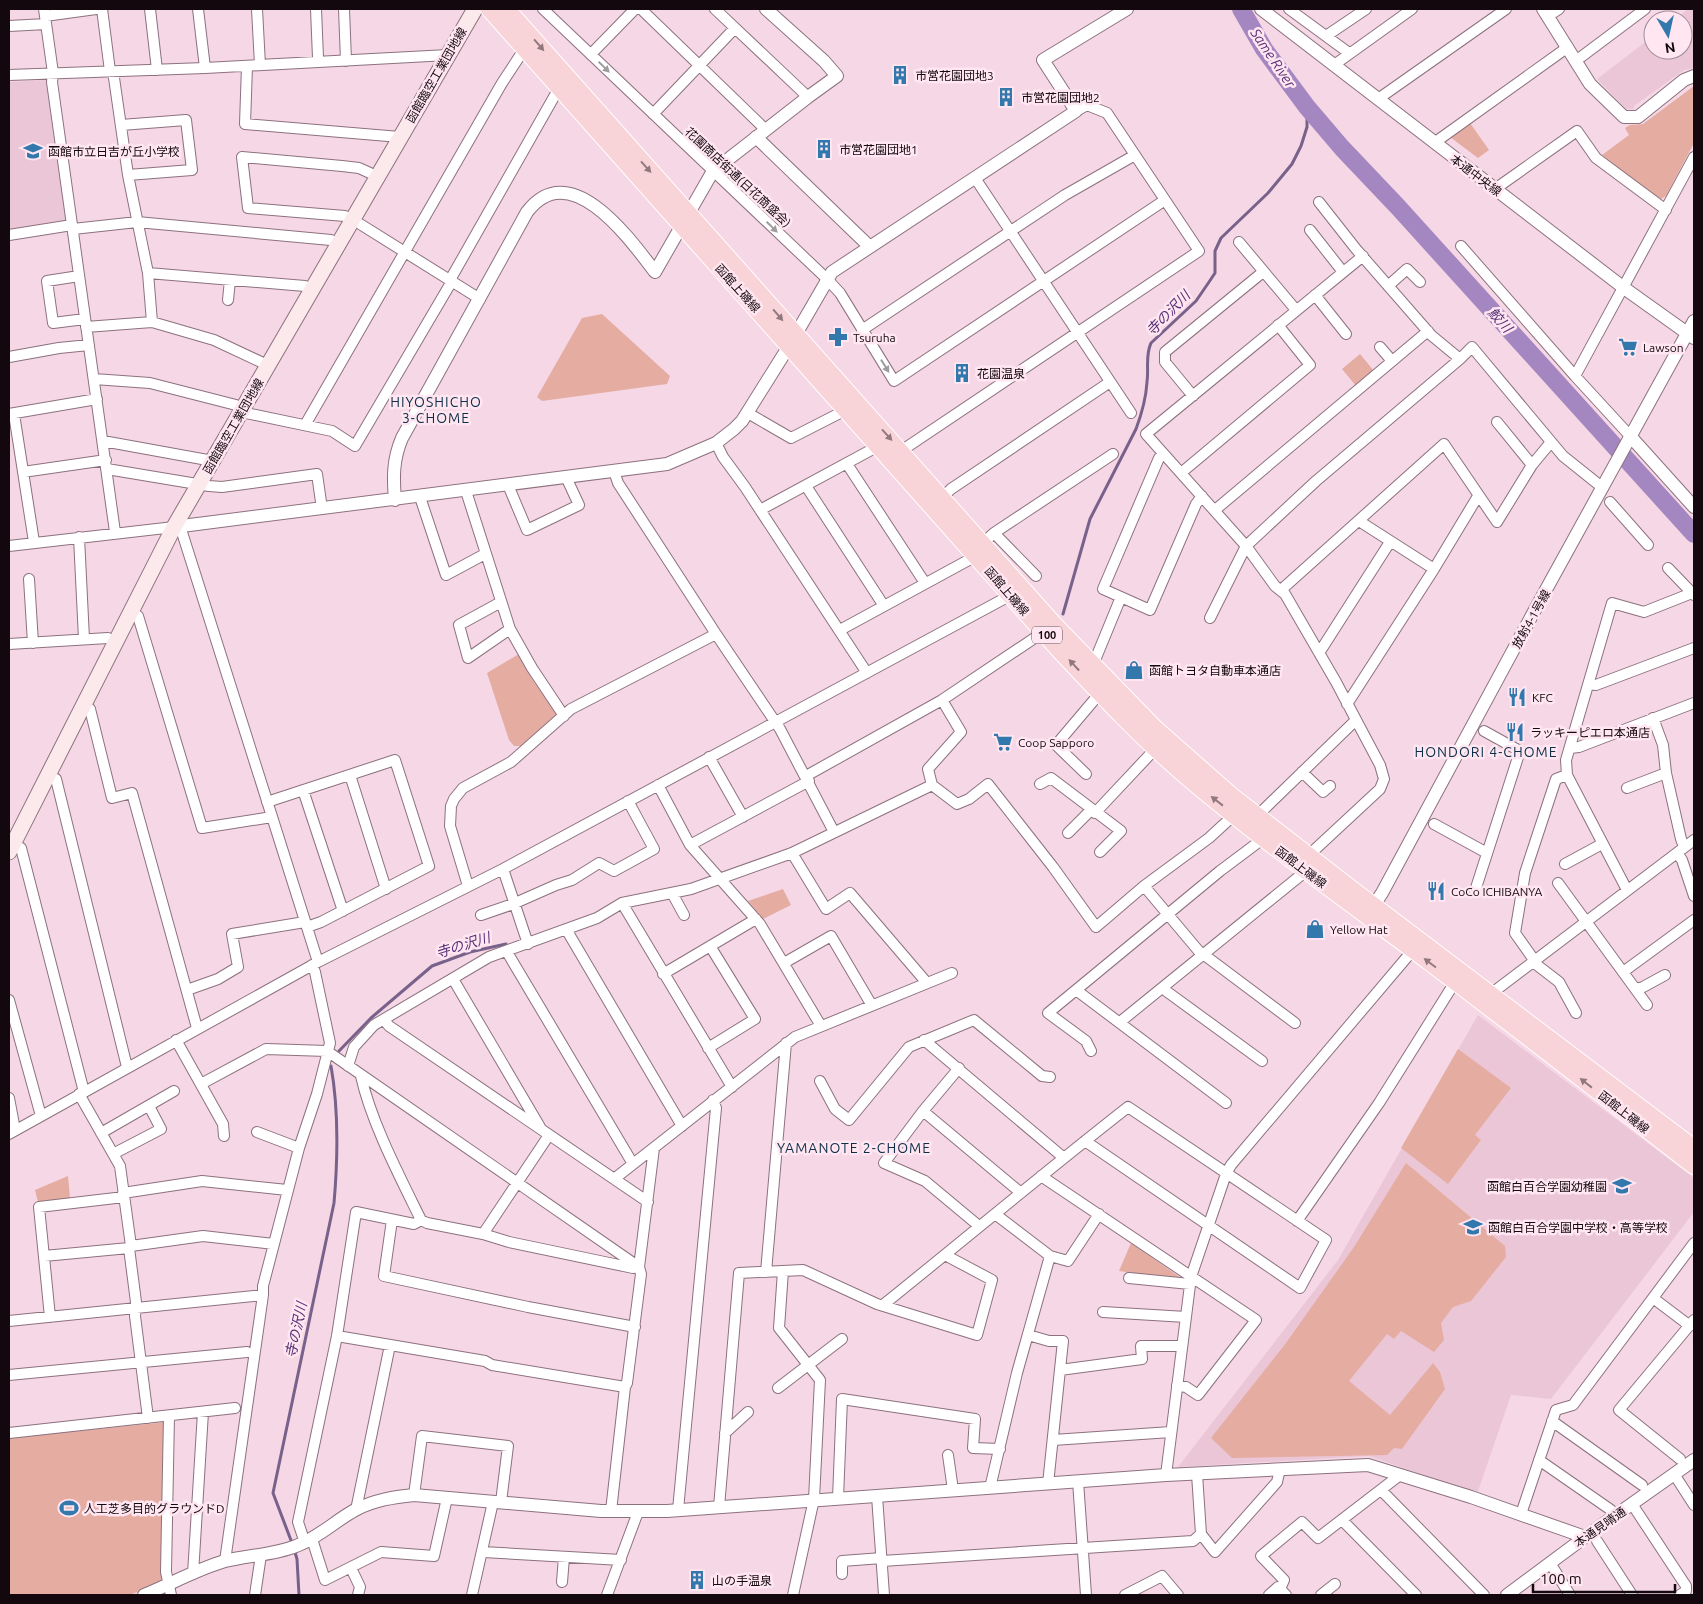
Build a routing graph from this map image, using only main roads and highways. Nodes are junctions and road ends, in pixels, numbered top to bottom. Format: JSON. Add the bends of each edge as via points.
{"nodes":[{"id":1,"x":475,"y":9,"type":"edge"},
{"id":2,"x":489,"y":9,"type":"edge"},
{"id":3,"x":507,"y":9,"type":"edge"},
{"id":4,"x":685,"y":220,"type":"junction"},
{"id":5,"x":792,"y":341,"type":"junction"},
{"id":6,"x":984,"y":544,"type":"junction"},
{"id":7,"x":1049,"y":628,"type":"junction"},
{"id":8,"x":13,"y":846,"type":"edge"},
{"id":9,"x":1308,"y":863,"type":"junction"},
{"id":10,"x":1371,"y":911,"type":"junction"},
{"id":11,"x":1694,"y":1148,"type":"edge"},
{"id":12,"x":1694,"y":1166,"type":"edge"}],
"edges":[{"from":1,"to":8,"type":"main road","name":"函館臨空工業団地線","via":[[238,409]]},
{"from":2,"to":4,"type":"main road","name":"函館上磯線","number":"100"},
{"from":3,"to":4,"type":"main road","name":"函館上磯線","number":"100","one_way":true},
{"from":4,"to":5,"type":"main road","name":"函館上磯線","number":"100"},
{"from":5,"to":6,"type":"main road","name":"函館上磯線","number":"100"},
{"from":5,"to":6,"type":"main road","name":"函館上磯線","number":"100","one_way":true,"via":[[901,451]]},
{"from":6,"to":7,"type":"main road","name":"函館上磯線","number":"100"},
{"from":6,"to":7,"type":"main road","name":"函館上磯線","number":"100","via":[[1011,595]]},
{"from":7,"to":9,"type":"main road","name":"函館上磯線","number":"100","via":[[1093,665],[1155,728]]},
{"from":9,"to":7,"type":"main road","name":"函館上磯線","number":"100","one_way":true,"via":[[1264,838],[1194,783],[1100,693]]},
{"from":9,"to":10,"type":"main road","name":"函館上磯線","number":"100"},
{"from":10,"to":11,"type":"main road","name":"函館上磯線","number":"100","via":[[1492,993]]},
{"from":12,"to":10,"type":"main road","name":"函館上磯線","number":"100","one_way":true,"via":[[1413,950]]}]}
